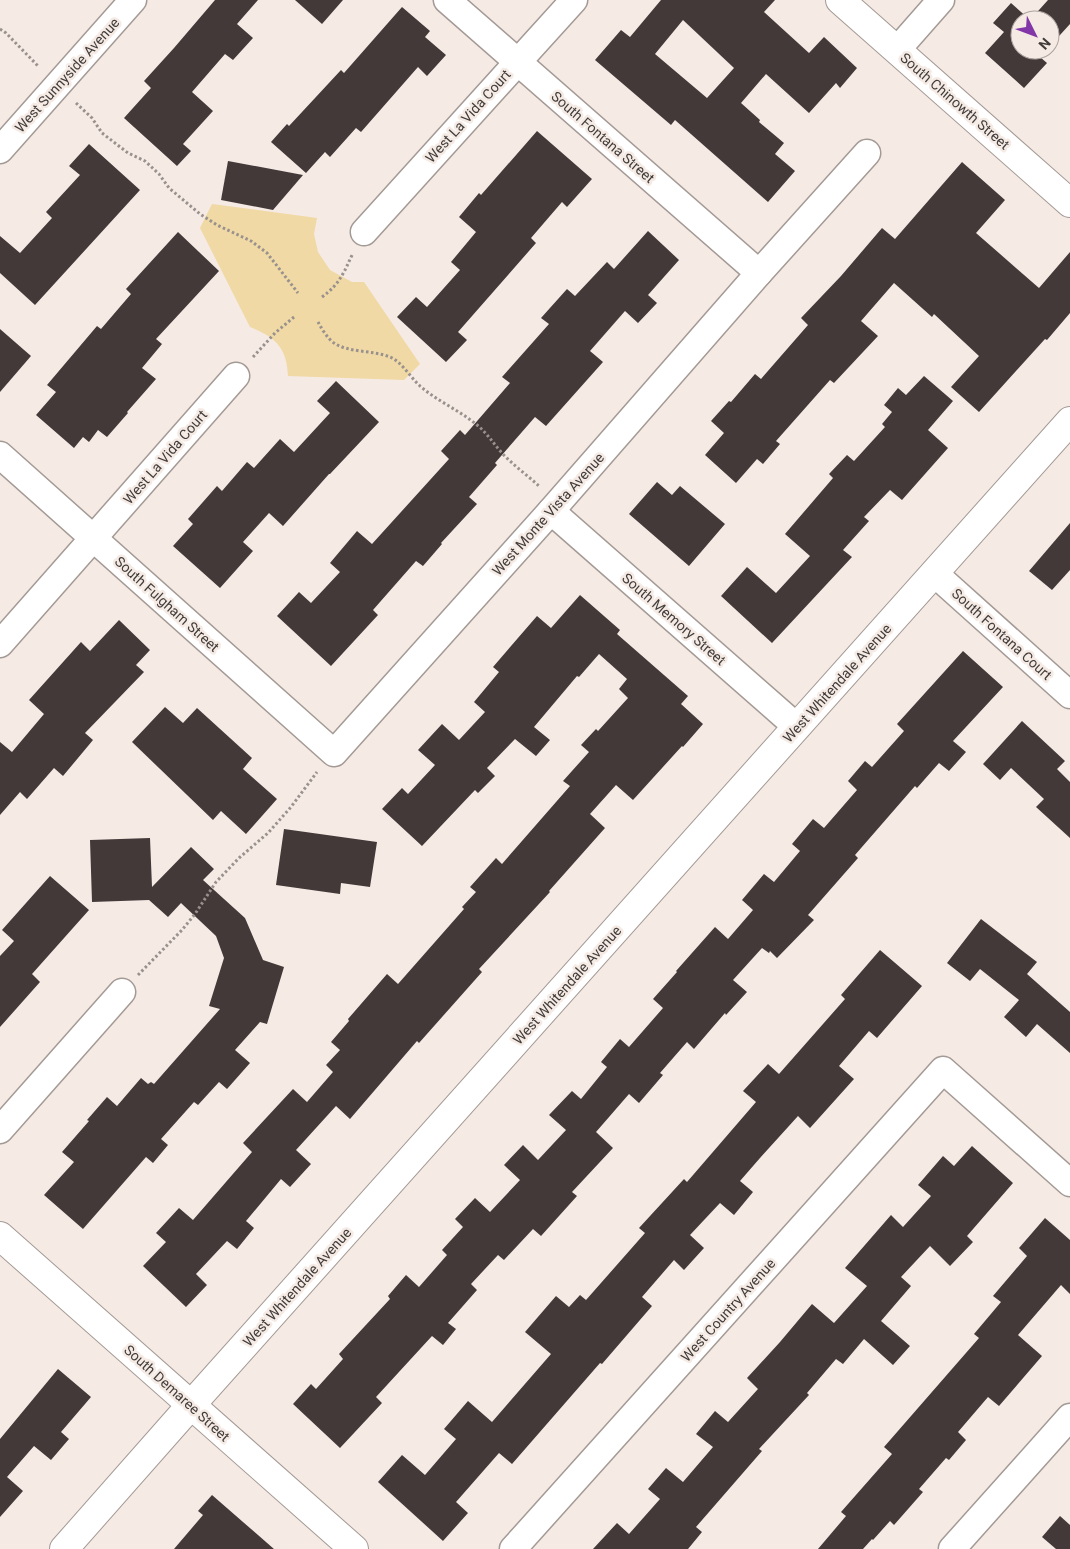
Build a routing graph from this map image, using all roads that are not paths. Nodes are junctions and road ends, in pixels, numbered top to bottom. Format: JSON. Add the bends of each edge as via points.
{"nodes":[{"id":1,"x":133,"y":0,"type":"edge"},
{"id":2,"x":447,"y":0,"type":"edge"},
{"id":3,"x":574,"y":0,"type":"edge"},
{"id":4,"x":840,"y":0,"type":"edge"},
{"id":5,"x":941,"y":0,"type":"edge"},
{"id":6,"x":897,"y":50,"type":"junction"},
{"id":7,"x":517,"y":62,"type":"junction"},
{"id":8,"x":0,"y":150,"type":"edge"},
{"id":9,"x":867,"y":153,"type":"dead end"},
{"id":10,"x":1070,"y":203,"type":"edge"},
{"id":11,"x":364,"y":232,"type":"road end"},
{"id":12,"x":759,"y":273,"type":"junction"},
{"id":13,"x":236,"y":376,"type":"road end"},
{"id":14,"x":1070,"y":421,"type":"edge"},
{"id":15,"x":0,"y":455,"type":"edge"},
{"id":16,"x":551,"y":512,"type":"junction"},
{"id":17,"x":94,"y":538,"type":"junction"},
{"id":18,"x":934,"y":573,"type":"junction"},
{"id":19,"x":0,"y":644,"type":"edge"},
{"id":20,"x":1070,"y":695,"type":"edge"},
{"id":21,"x":797,"y":727,"type":"junction"},
{"id":22,"x":334,"y":753,"type":"joint"},
{"id":23,"x":122,"y":992,"type":"road end"},
{"id":24,"x":0,"y":1130,"type":"edge"},
{"id":25,"x":1070,"y":1183,"type":"edge"},
{"id":26,"x":0,"y":1236,"type":"edge"},
{"id":27,"x":190,"y":1405,"type":"junction"},
{"id":28,"x":1070,"y":1417,"type":"edge"},
{"id":29,"x":64,"y":1549,"type":"edge"},
{"id":30,"x":354,"y":1549,"type":"edge"},
{"id":31,"x":513,"y":1549,"type":"edge"},
{"id":32,"x":952,"y":1549,"type":"edge"}],
"edges":[{"from":1,"to":8,"type":"street","name":"West Sunnyside Avenue"},
{"from":2,"to":7,"type":"street","name":"South Fontana Street"},
{"from":3,"to":7,"type":"street","name":"West La Vida Court"},
{"from":4,"to":6,"type":"street","name":"South Chinowth Street"},
{"from":5,"to":6,"type":"street"},
{"from":6,"to":10,"type":"street","name":"South Chinowth Street"},
{"from":7,"to":11,"type":"street","name":"West La Vida Court"},
{"from":7,"to":12,"type":"street","name":"South Fontana Street"},
{"from":9,"to":12,"type":"street","name":"West Monte Vista Avenue"},
{"from":12,"to":16,"type":"street","name":"West Monte Vista Avenue"},
{"from":13,"to":17,"type":"street","name":"West La Vida Court"},
{"from":14,"to":18,"type":"street","name":"West Whitendale Avenue"},
{"from":15,"to":17,"type":"street","name":"South Fulgham Street"},
{"from":16,"to":21,"type":"street","name":"South Memory Street"},
{"from":16,"to":22,"type":"street","name":"West Monte Vista Avenue"},
{"from":17,"to":19,"type":"street","name":"West La Vida Court"},
{"from":17,"to":22,"type":"street","name":"South Fulgham Street"},
{"from":18,"to":20,"type":"street","name":"South Fontana Court"},
{"from":18,"to":21,"type":"street","name":"West Whitendale Avenue"},
{"from":21,"to":27,"type":"street","name":"West Whitendale Avenue"},
{"from":23,"to":24,"type":"street"},
{"from":25,"to":31,"type":"street","name":"West Country Avenue","via":[[943,1070]]},
{"from":26,"to":27,"type":"street","name":"South Demaree Street"},
{"from":27,"to":29,"type":"street","name":"West Whitendale Avenue"},
{"from":27,"to":30,"type":"street","name":"South Demaree Street"},
{"from":28,"to":32,"type":"street"}]}
